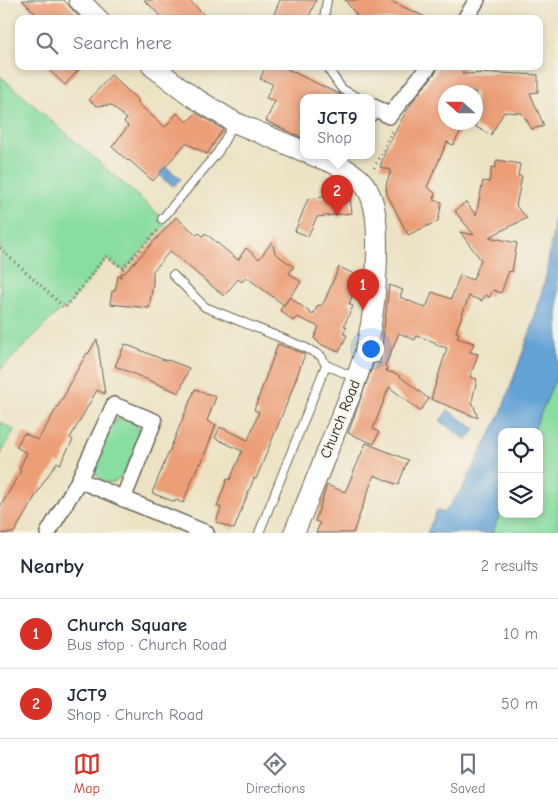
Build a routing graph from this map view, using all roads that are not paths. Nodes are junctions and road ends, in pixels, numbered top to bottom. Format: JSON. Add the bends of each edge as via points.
{"nodes":[{"id":1,"x":79,"y":0,"type":"edge"},
{"id":2,"x":327,"y":0,"type":"edge"},
{"id":3,"x":477,"y":0,"type":"edge"},
{"id":4,"x":94,"y":15,"type":"edge"},
{"id":5,"x":325,"y":15,"type":"edge"},
{"id":6,"x":467,"y":15,"type":"edge"},
{"id":7,"x":157,"y":70,"type":"edge"},
{"id":8,"x":329,"y":70,"type":"edge"},
{"id":9,"x":426,"y":70,"type":"edge"},
{"id":10,"x":352,"y":94,"type":"edge"},
{"id":11,"x":375,"y":109,"type":"edge"},
{"id":12,"x":234,"y":122,"type":"junction"},
{"id":13,"x":300,"y":150,"type":"edge"},
{"id":14,"x":344,"y":161,"type":"edge"},
{"id":15,"x":162,"y":219,"type":"road end"},
{"id":16,"x":173,"y":275,"type":"dead end"},
{"id":17,"x":326,"y":365,"type":"junction"},
{"id":18,"x":357,"y":378,"type":"junction"},
{"id":19,"x":79,"y":480,"type":"junction"},
{"id":20,"x":123,"y":498,"type":"junction"},
{"id":21,"x":48,"y":533,"type":"edge"},
{"id":22,"x":206,"y":533,"type":"edge"},
{"id":23,"x":259,"y":533,"type":"edge"},
{"id":24,"x":294,"y":533,"type":"edge"}],
"edges":[{"from":1,"to":4,"type":"street"},
{"from":2,"to":5,"type":"lane"},
{"from":3,"to":6,"type":"street"},
{"from":7,"to":12,"type":"street"},
{"from":8,"to":10,"type":"lane","via":[[342,89]]},
{"from":9,"to":11,"type":"street","via":[[389,116]]},
{"from":12,"to":13,"type":"street"},
{"from":12,"to":15,"type":"lane","via":[[218,152]]},
{"from":14,"to":18,"type":"street","name":"Church Road","via":[[370,194],[377,235],[371,324]]},
{"from":16,"to":17,"type":"lane","via":[[205,307],[306,348],[321,356]]},
{"from":17,"to":18,"type":"lane"},
{"from":17,"to":23,"type":"lane"},
{"from":18,"to":24,"type":"street","name":"Church Road"},
{"from":19,"to":20,"type":"street"},
{"from":19,"to":20,"type":"street","via":[[114,405],[130,411],[154,421]]},
{"from":19,"to":21,"type":"street"},
{"from":20,"to":22,"type":"street"}]}
